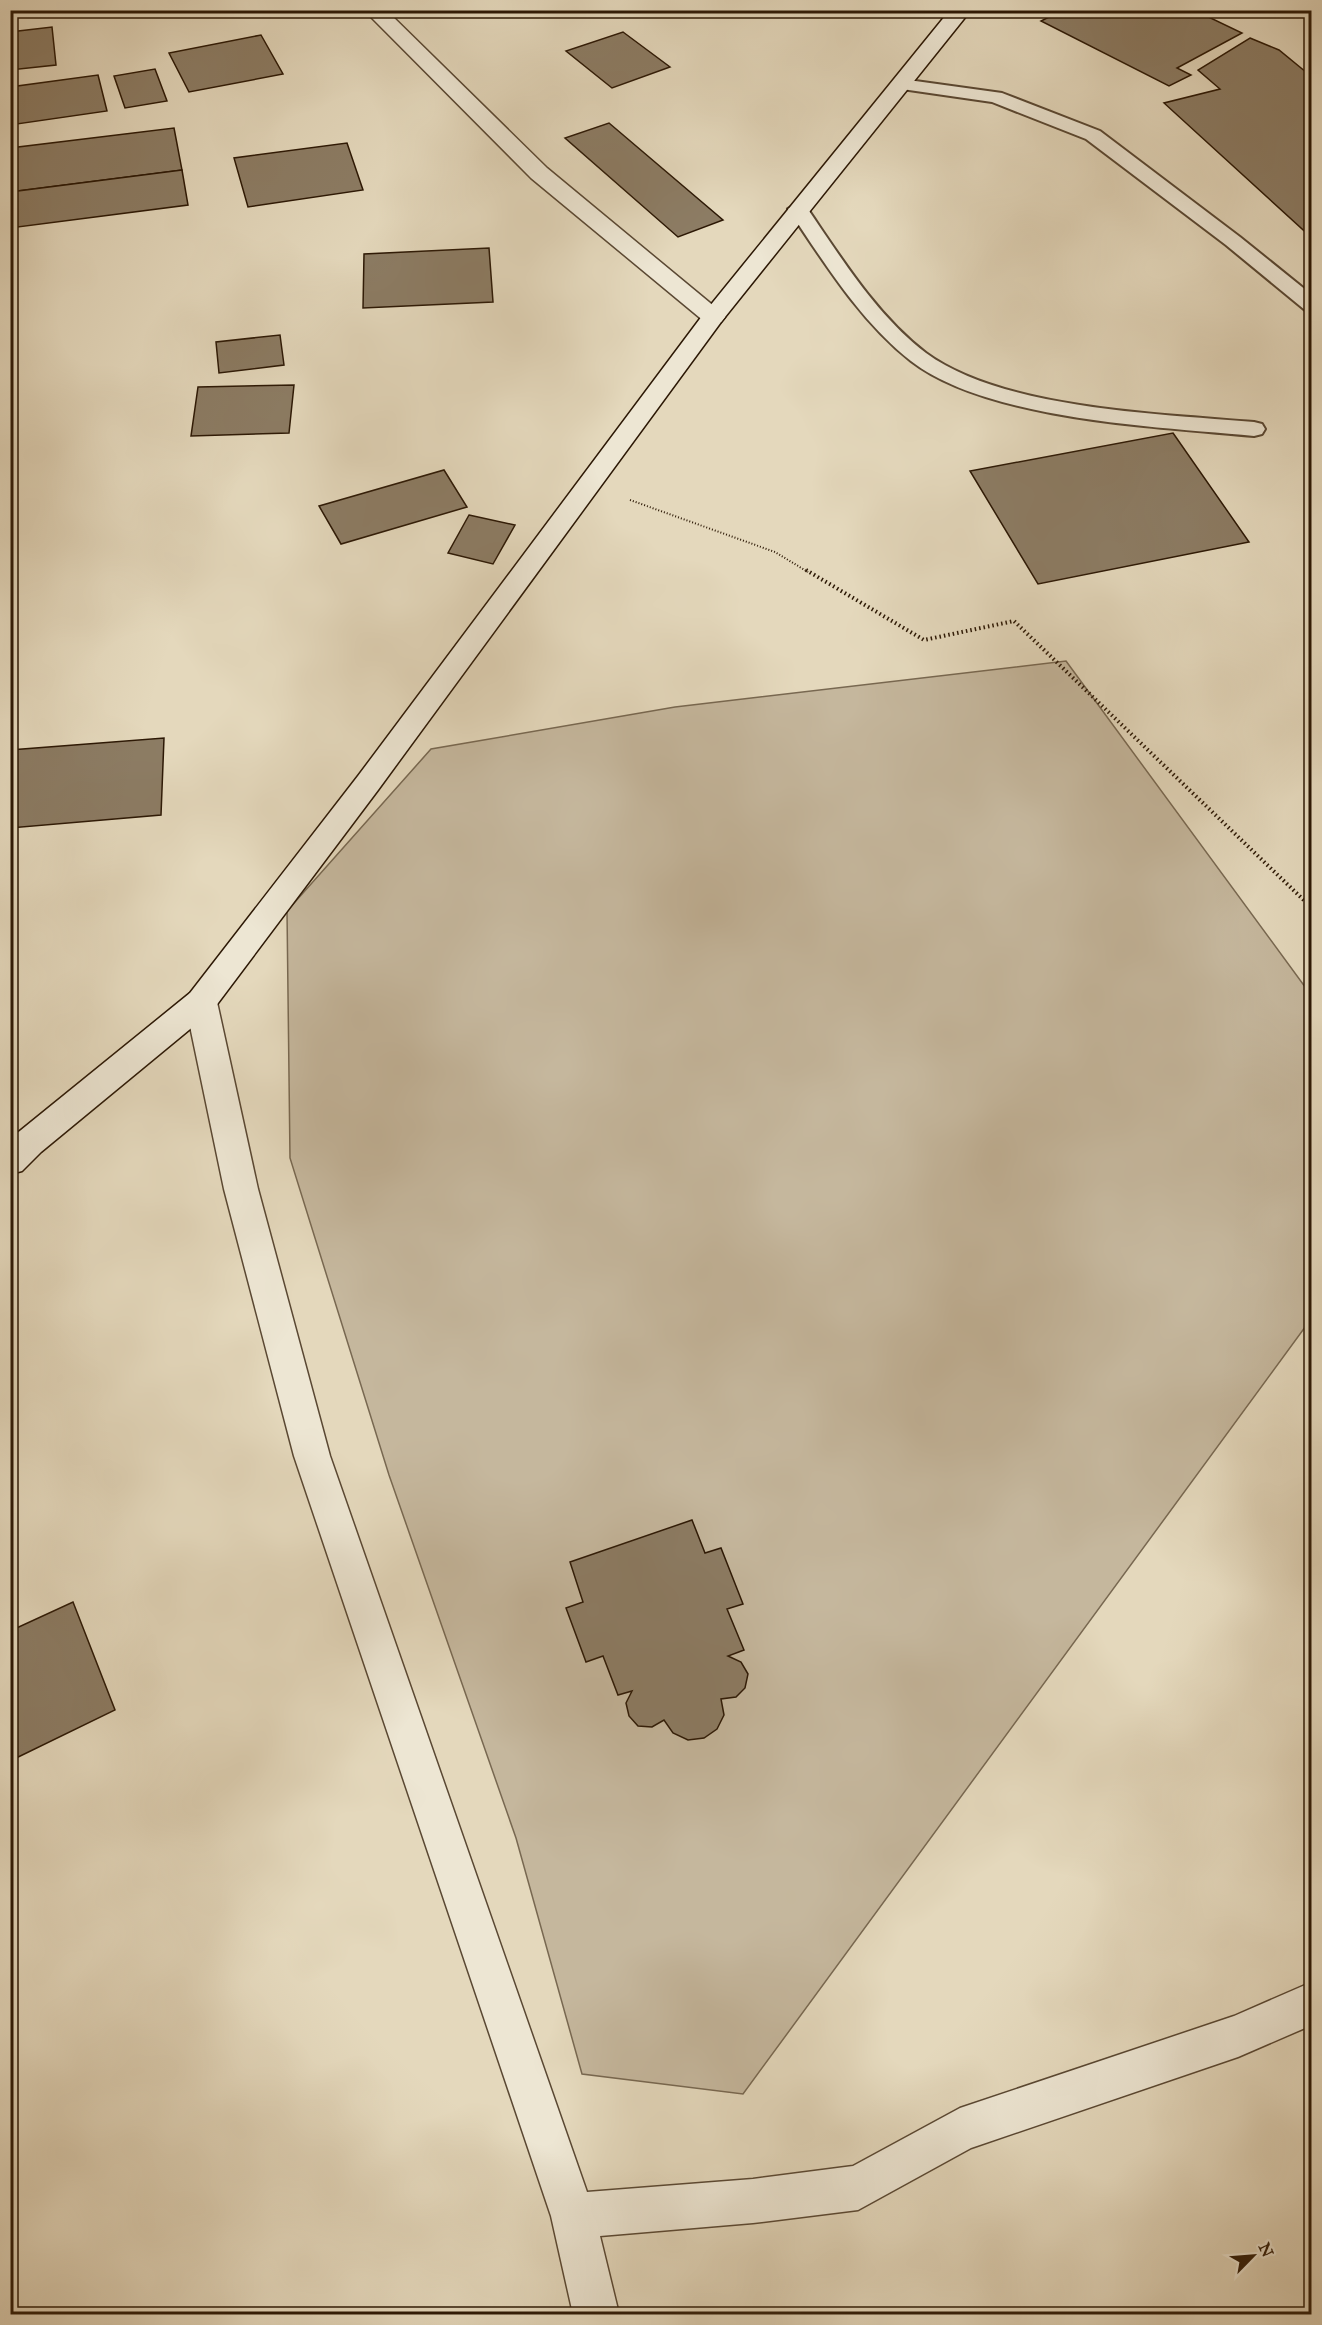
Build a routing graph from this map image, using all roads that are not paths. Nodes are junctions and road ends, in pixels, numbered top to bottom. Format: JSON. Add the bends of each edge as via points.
{"nodes":[{"id":1,"x":374,"y":10,"type":"edge"},
{"id":2,"x":961,"y":10,"type":"edge"},
{"id":3,"x":902,"y":84,"type":"junction"},
{"id":4,"x":798,"y":209,"type":"junction"},
{"id":5,"x":1311,"y":306,"type":"edge"},
{"id":6,"x":713,"y":317,"type":"junction"},
{"id":7,"x":1254,"y":429,"type":"dead end"},
{"id":8,"x":201,"y":1002,"type":"junction"},
{"id":9,"x":17,"y":1149,"type":"edge"},
{"id":10,"x":1311,"y":2004,"type":"edge"},
{"id":11,"x":573,"y":2216,"type":"junction"},
{"id":12,"x":596,"y":2314,"type":"edge"}],
"edges":[{"from":1,"to":6,"type":"street","via":[[539,173]]},
{"from":2,"to":3,"type":"street"},
{"from":3,"to":4,"type":"street"},
{"from":3,"to":5,"type":"lane","via":[[996,98],[1093,135],[1233,241]]},
{"from":4,"to":6,"type":"street"},
{"from":4,"to":7,"type":"lane","via":[[893,333],[937,369],[993,395],[1123,417]]},
{"from":6,"to":8,"type":"street","via":[[369,783]]},
{"from":8,"to":9,"type":"street"},
{"from":8,"to":11,"type":"street","via":[[241,1189],[312,1456]]},
{"from":10,"to":11,"type":"street","via":[[1238,2036],[960,2130],[858,2188]]},
{"from":11,"to":12,"type":"street"}]}
